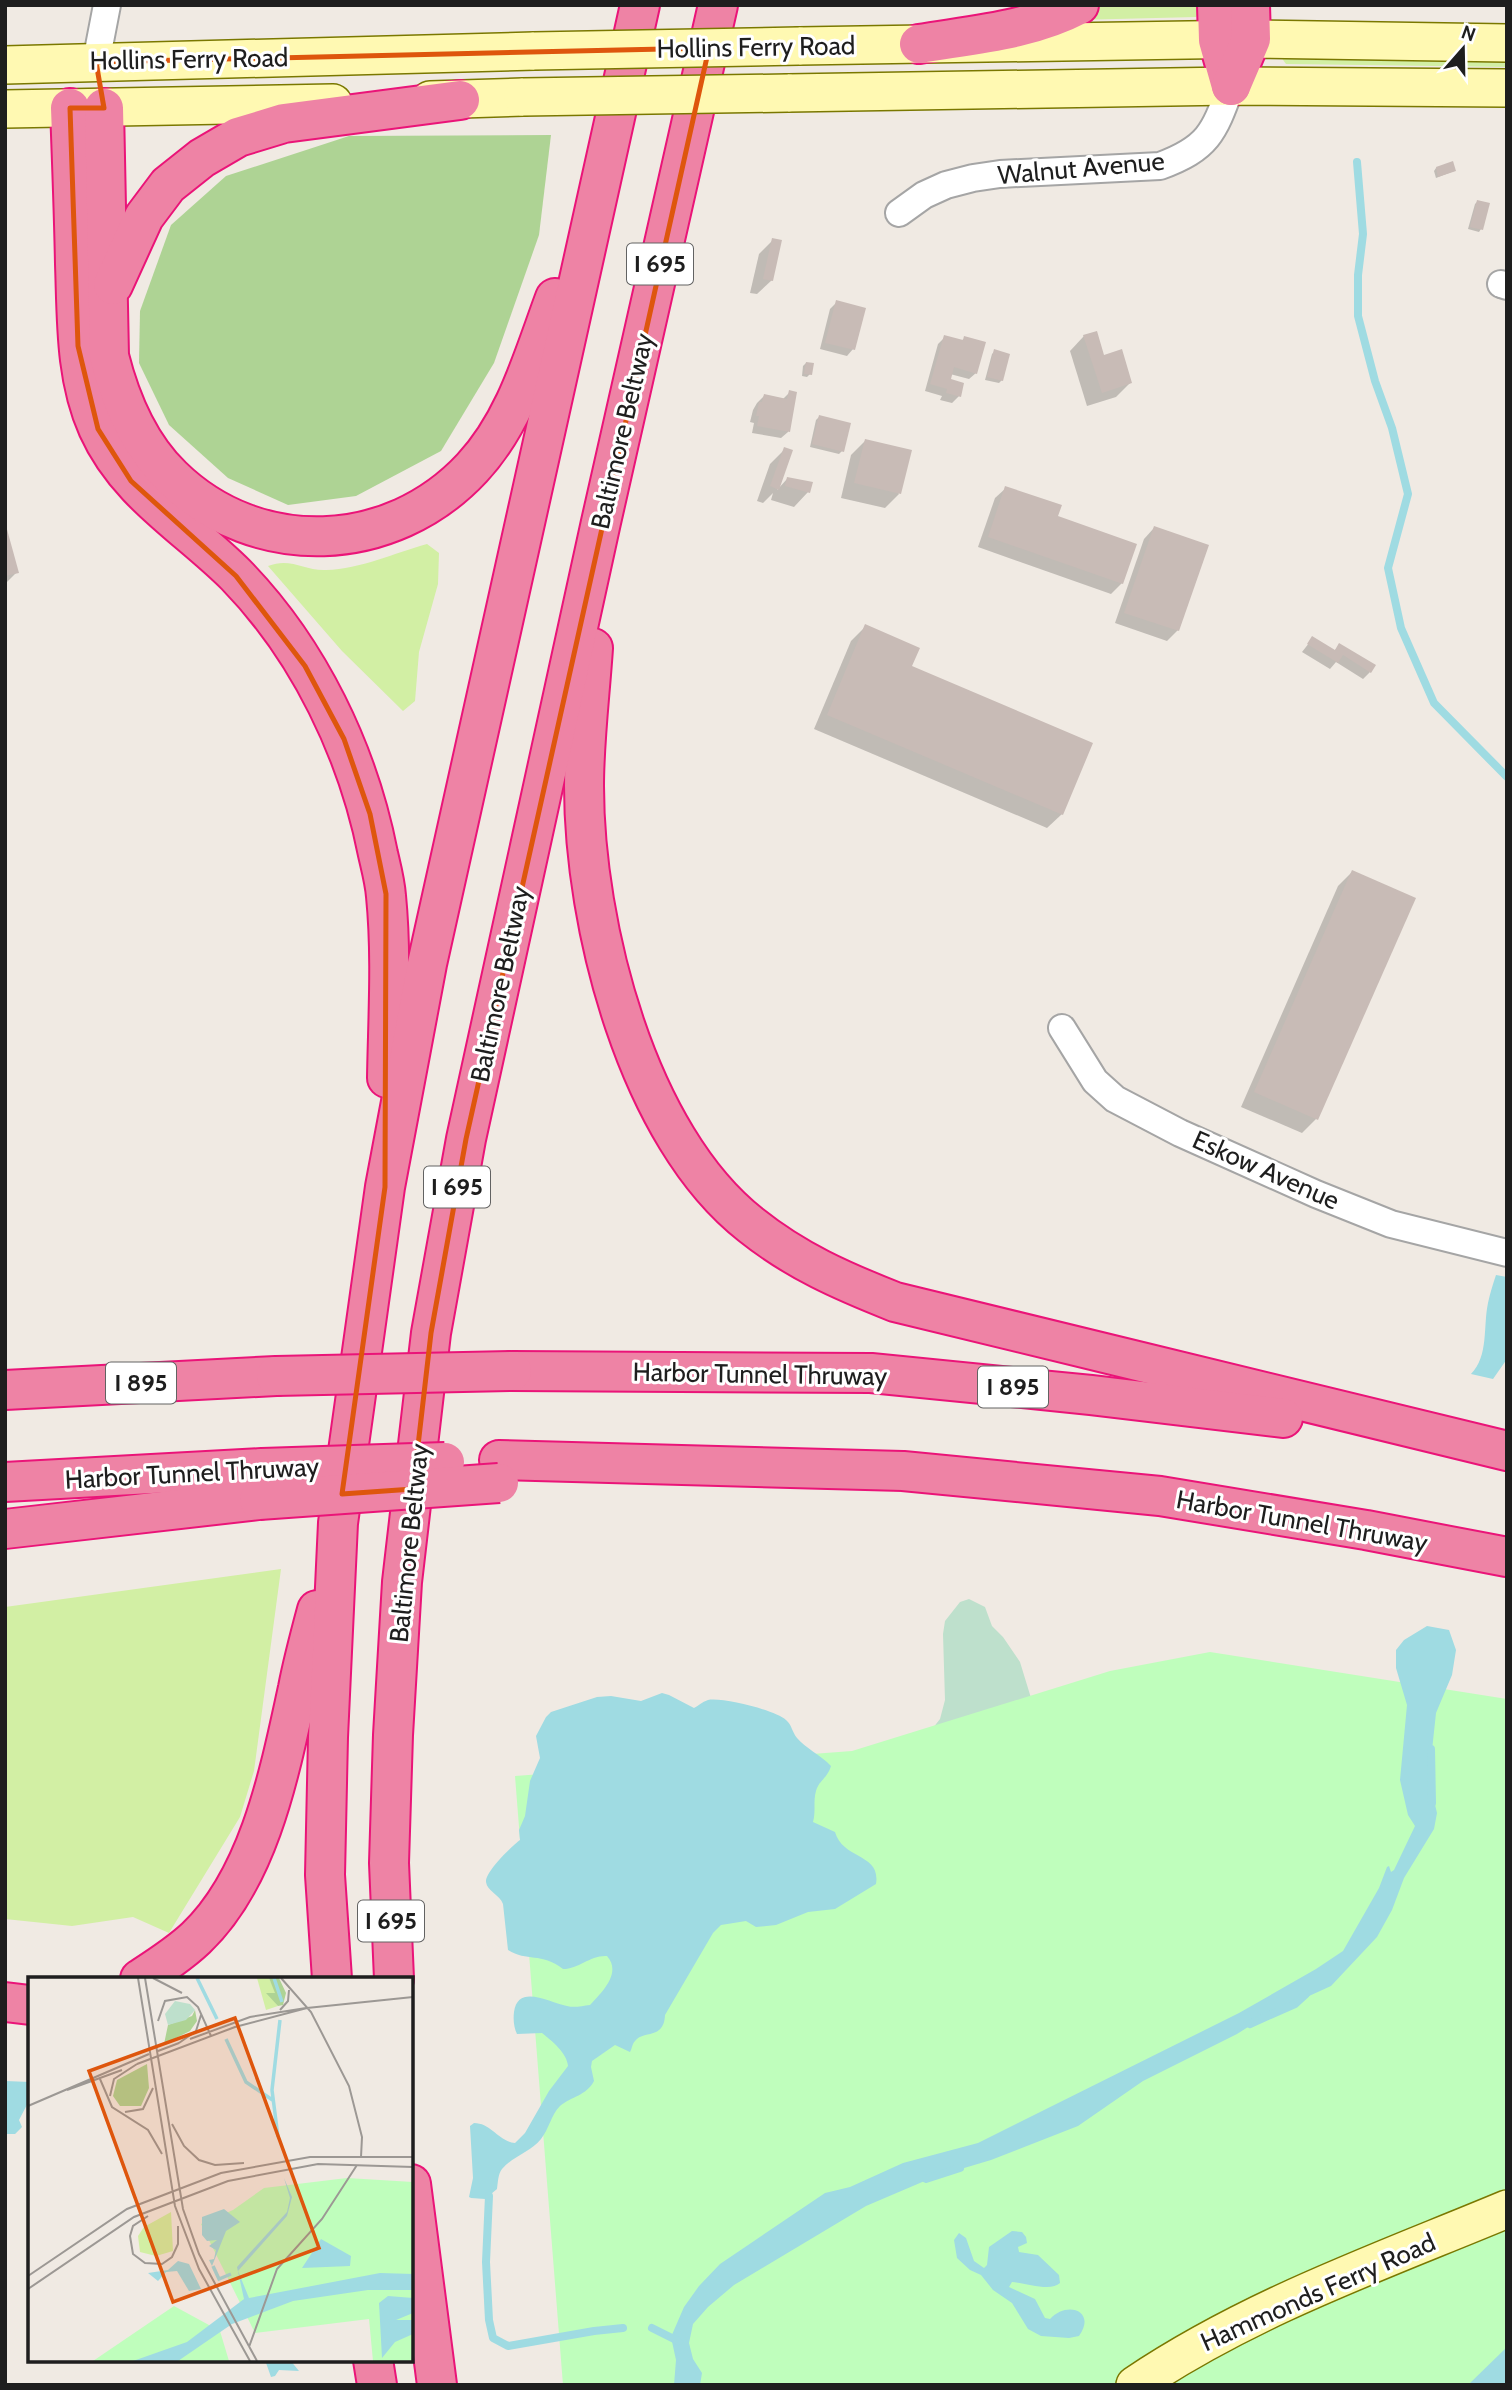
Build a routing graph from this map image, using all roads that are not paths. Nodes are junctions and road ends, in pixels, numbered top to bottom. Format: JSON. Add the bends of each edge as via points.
{"nodes":[{"id":1,"x":107,"y":5,"type":"edge"},
{"id":2,"x":640,"y":5,"type":"edge"},
{"id":3,"x":718,"y":5,"type":"edge"},
{"id":4,"x":1079,"y":5,"type":"edge"},
{"id":5,"x":1234,"y":22,"type":"edge"},
{"id":6,"x":1507,"y":43,"type":"edge"},
{"id":7,"x":919,"y":44,"type":"junction"},
{"id":8,"x":96,"y":62,"type":"junction"},
{"id":9,"x":5,"y":65,"type":"edge"},
{"id":10,"x":1231,"y":86,"type":"junction"},
{"id":11,"x":1507,"y":88,"type":"edge"},
{"id":12,"x":460,"y":100,"type":"junction"},
{"id":13,"x":87,"y":108,"type":"junction"},
{"id":14,"x":5,"y":109,"type":"edge"},
{"id":15,"x":608,"y":155,"type":"junction"},
{"id":16,"x":899,"y":213,"type":"dead end"},
{"id":17,"x":107,"y":300,"type":"junction"},
{"id":18,"x":601,"y":522,"type":"junction"},
{"id":19,"x":1062,"y":1028,"type":"dead end"},
{"id":20,"x":385,"y":1187,"type":"junction"},
{"id":21,"x":1507,"y":1252,"type":"edge"},
{"id":22,"x":5,"y":1390,"type":"edge"},
{"id":23,"x":1507,"y":1451,"type":"edge"},
{"id":24,"x":1507,"y":1469,"type":"edge"},
{"id":25,"x":5,"y":1482,"type":"edge"},
{"id":26,"x":261,"y":1484,"type":"junction"},
{"id":27,"x":338,"y":1522,"type":"junction"},
{"id":28,"x":5,"y":1529,"type":"edge"},
{"id":29,"x":1507,"y":1557,"type":"edge"},
{"id":30,"x":143,"y":1977,"type":"edge"},
{"id":31,"x":332,"y":1977,"type":"edge"},
{"id":32,"x":394,"y":1977,"type":"edge"},
{"id":33,"x":5,"y":2002,"type":"edge"},
{"id":34,"x":28,"y":2005,"type":"edge"},
{"id":35,"x":413,"y":2200,"type":"edge"},
{"id":36,"x":1507,"y":2208,"type":"edge"},
{"id":37,"x":373,"y":2362,"type":"edge"},
{"id":38,"x":377,"y":2385,"type":"edge"},
{"id":39,"x":437,"y":2385,"type":"edge"},
{"id":40,"x":1135,"y":2385,"type":"edge"}],
"edges":[{"from":1,"to":8,"type":"street"},
{"from":2,"to":15,"type":"highway","number":"I 695"},
{"from":3,"to":18,"type":"highway","name":"Baltimore Beltway","number":"I 695"},
{"from":4,"to":7,"type":"highway","via":[[1023,27]]},
{"from":5,"to":6,"type":"street","name":"Hollins Ferry Road"},
{"from":5,"to":7,"type":"street","name":"Hollins Ferry Road"},
{"from":5,"to":10,"type":"highway"},
{"from":7,"to":8,"type":"street","name":"Hollins Ferry Road","bridge":true},
{"from":8,"to":9,"type":"street","name":"Hollins Ferry Road"},
{"from":8,"to":13,"type":"street"},
{"from":10,"to":11,"type":"street","name":"Hollins Ferry Road"},
{"from":10,"to":12,"type":"street","name":"Hollins Ferry Road","bridge":true},
{"from":10,"to":16,"type":"street","name":"Walnut Avenue","via":[[1216,127],[1203,143],[1160,166],[973,178],[924,195]]},
{"from":12,"to":13,"type":"street","name":"Hollins Ferry Road"},
{"from":12,"to":17,"type":"highway","via":[[284,123],[238,137],[168,185],[144,217]]},
{"from":13,"to":14,"type":"street","name":"Hollins Ferry Road"},
{"from":13,"to":17,"type":"highway"},
{"from":13,"to":20,"type":"highway","via":[[78,346],[98,429],[131,481],[236,576],[266,610],[305,666],[344,739],[370,814],[386,894]]},
{"from":15,"to":17,"type":"highway","via":[[505,425],[471,469],[446,491],[366,532],[300,537],[268,532],[193,496],[170,476],[124,407],[109,356]]},
{"from":15,"to":20,"type":"highway","number":"I 695","via":[[438,912]]},
{"from":18,"to":23,"type":"highway","via":[[584,786],[597,927],[647,1082],[676,1140],[711,1186],[749,1224],[793,1256],[895,1302]]},
{"from":18,"to":32,"type":"highway","name":"Baltimore Beltway","number":"I 695","via":[[466,1139],[431,1333],[402,1582],[393,1735],[389,1863]]},
{"from":19,"to":21,"type":"street","name":"Eskow Avenue","via":[[1095,1081],[1115,1099],[1180,1133],[1391,1224]]},
{"from":20,"to":27,"type":"highway","number":"I 695"},
{"from":22,"to":24,"type":"highway","name":"Harbor Tunnel Thruway","number":"I 895","bridge":true,"via":[[276,1376],[512,1371],[871,1373],[1283,1418]]},
{"from":25,"to":26,"type":"highway","name":"Harbor Tunnel Thruway"},
{"from":26,"to":28,"type":"highway"},
{"from":26,"to":29,"type":"highway","name":"Harbor Tunnel Thruway","bridge":true,"via":[[728,1466],[904,1471],[1160,1496]]},
{"from":27,"to":30,"type":"highway","via":[[286,1751],[241,1877],[197,1937]]},
{"from":27,"to":31,"type":"highway","number":"I 695","via":[[325,1875]]},
{"from":33,"to":34,"type":"highway"},
{"from":35,"to":39,"type":"highway"},
{"from":36,"to":40,"type":"street","name":"Hammonds Ferry Road","via":[[1256,2314]]},
{"from":37,"to":38,"type":"highway"}]}
